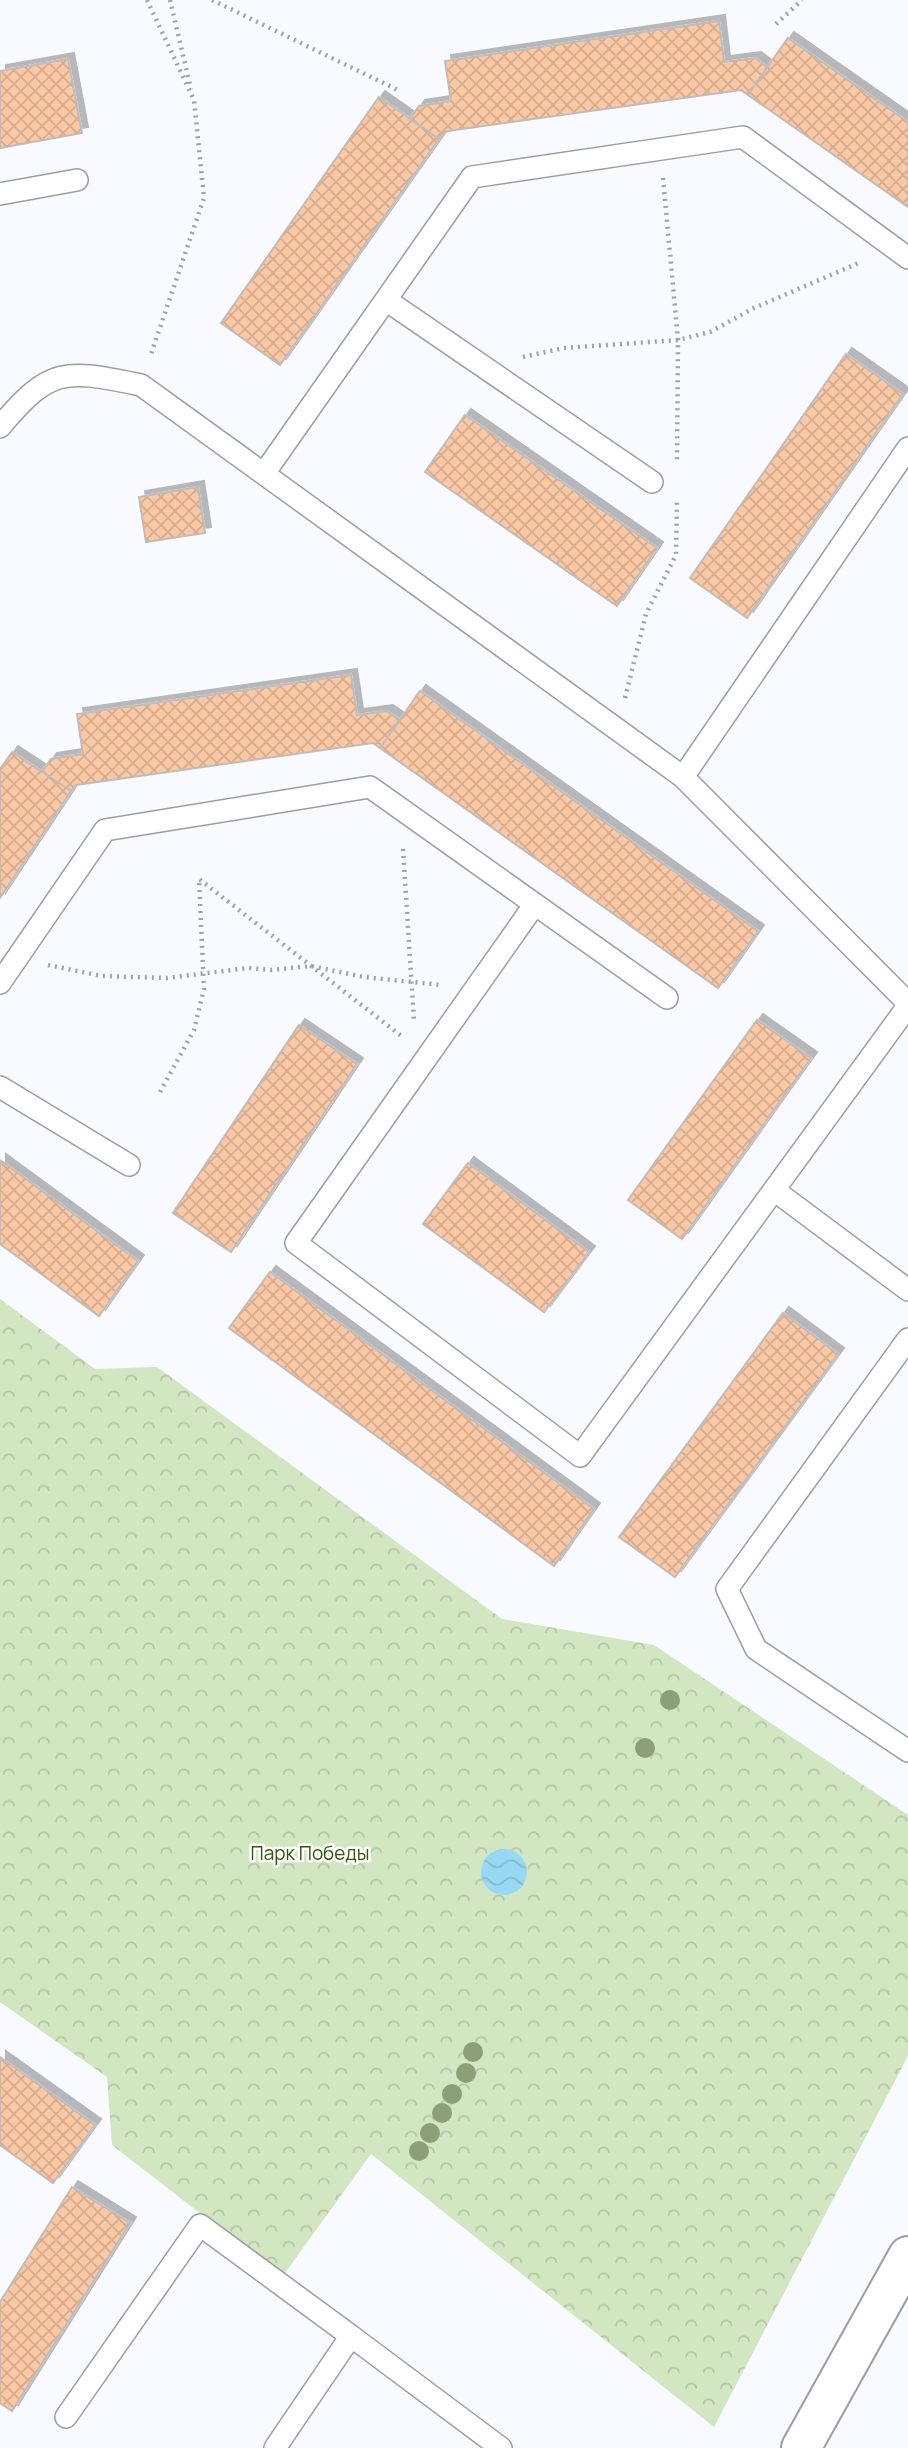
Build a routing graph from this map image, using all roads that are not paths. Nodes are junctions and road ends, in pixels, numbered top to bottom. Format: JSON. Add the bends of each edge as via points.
{"nodes":[{"id":1,"x":77,"y":180,"type":"dead end"},
{"id":2,"x":0,"y":194,"type":"edge"},
{"id":3,"x":902,"y":253,"type":"edge"},
{"id":4,"x":386,"y":300,"type":"junction"},
{"id":5,"x":0,"y":427,"type":"edge"},
{"id":6,"x":908,"y":448,"type":"edge"},
{"id":7,"x":265,"y":472,"type":"junction"},
{"id":8,"x":652,"y":482,"type":"dead end"},
{"id":9,"x":682,"y":777,"type":"junction"},
{"id":10,"x":535,"y":904,"type":"junction"},
{"id":11,"x":0,"y":983,"type":"edge"},
{"id":12,"x":667,"y":999,"type":"dead end"},
{"id":13,"x":908,"y":1004,"type":"edge"},
{"id":14,"x":0,"y":1087,"type":"edge"},
{"id":15,"x":129,"y":1165,"type":"dead end"},
{"id":16,"x":774,"y":1191,"type":"junction"},
{"id":17,"x":908,"y":1290,"type":"edge"},
{"id":18,"x":908,"y":1339,"type":"edge"},
{"id":19,"x":908,"y":1751,"type":"edge"},
{"id":20,"x":908,"y":2256,"type":"edge"},
{"id":21,"x":351,"y":2336,"type":"junction"},
{"id":22,"x":66,"y":2417,"type":"dead end"},
{"id":23,"x":495,"y":2446,"type":"edge"},
{"id":24,"x":275,"y":2448,"type":"edge"},
{"id":25,"x":801,"y":2448,"type":"edge"}],
"edges":[{"from":1,"to":2,"type":"lane"},
{"from":3,"to":4,"type":"lane","via":[[743,137],[472,177]]},
{"from":4,"to":7,"type":"lane"},
{"from":4,"to":8,"type":"lane"},
{"from":5,"to":7,"type":"lane","via":[[47,381],[84,374],[141,385]]},
{"from":6,"to":9,"type":"lane"},
{"from":7,"to":9,"type":"lane"},
{"from":9,"to":13,"type":"lane"},
{"from":10,"to":11,"type":"lane","via":[[370,787],[105,830]]},
{"from":10,"to":12,"type":"lane"},
{"from":10,"to":16,"type":"lane","via":[[296,1243],[580,1456]]},
{"from":13,"to":16,"type":"lane"},
{"from":14,"to":15,"type":"lane"},
{"from":16,"to":17,"type":"lane"},
{"from":18,"to":19,"type":"lane","via":[[727,1589],[756,1649]]},
{"from":20,"to":25,"type":"street"},
{"from":21,"to":22,"type":"lane","via":[[200,2225]]},
{"from":21,"to":23,"type":"lane"},
{"from":21,"to":24,"type":"lane"}]}
